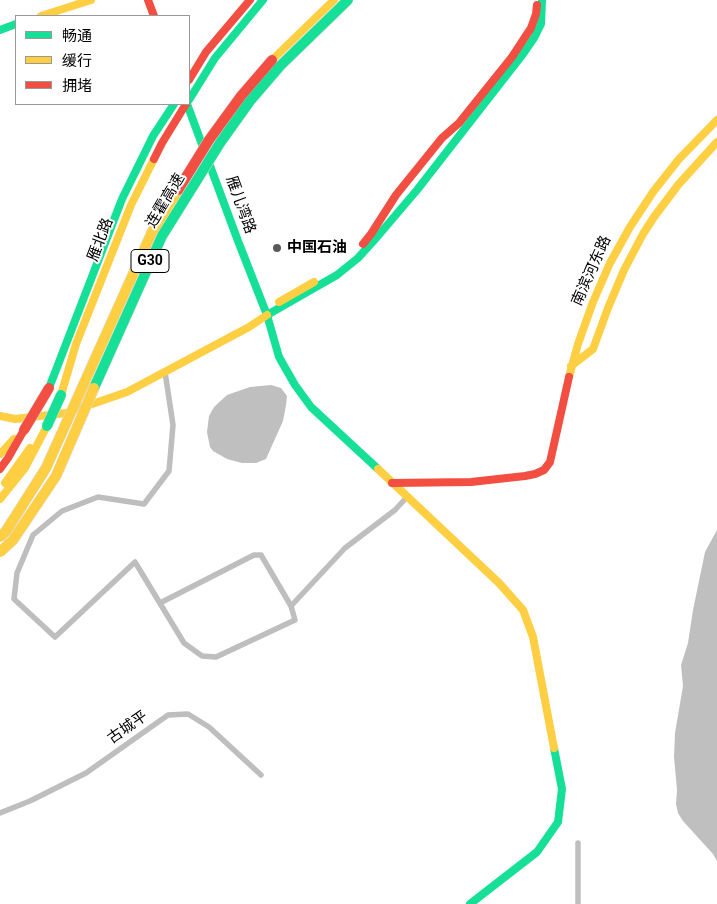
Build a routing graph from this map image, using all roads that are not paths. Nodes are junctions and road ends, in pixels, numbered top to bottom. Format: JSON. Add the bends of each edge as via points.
{"nodes":[{"id":1,"x":91,"y":0,"type":"edge"},
{"id":2,"x":148,"y":0,"type":"edge"},
{"id":3,"x":250,"y":0,"type":"edge"},
{"id":4,"x":263,"y":0,"type":"edge"},
{"id":5,"x":328,"y":0,"type":"edge"},
{"id":6,"x":334,"y":0,"type":"edge"},
{"id":7,"x":348,"y":0,"type":"edge"},
{"id":8,"x":538,"y":0,"type":"edge"},
{"id":9,"x":542,"y":0,"type":"edge"},
{"id":10,"x":44,"y":15,"type":"edge"},
{"id":11,"x":154,"y":15,"type":"edge"},
{"id":12,"x":15,"y":24,"type":"edge"},
{"id":13,"x":0,"y":30,"type":"edge"},
{"id":14,"x":272,"y":60,"type":"junction"},
{"id":15,"x":190,"y":78,"type":"edge"},
{"id":16,"x":190,"y":98,"type":"edge"},
{"id":17,"x":173,"y":105,"type":"edge"},
{"id":18,"x":186,"y":105,"type":"edge"},
{"id":19,"x":187,"y":105,"type":"edge"},
{"id":20,"x":717,"y":120,"type":"edge"},
{"id":21,"x":717,"y":142,"type":"edge"},
{"id":22,"x":266,"y":313,"type":"junction"},
{"id":23,"x":572,"y":366,"type":"junction"},
{"id":24,"x":165,"y":372,"type":"junction"},
{"id":25,"x":0,"y":416,"type":"edge"},
{"id":26,"x":47,"y":426,"type":"junction"},
{"id":27,"x":24,"y":430,"type":"junction"},
{"id":28,"x":0,"y":456,"type":"edge"},
{"id":29,"x":0,"y":469,"type":"edge"},
{"id":30,"x":392,"y":483,"type":"junction"},
{"id":31,"x":0,"y":490,"type":"edge"},
{"id":32,"x":407,"y":497,"type":"junction"},
{"id":33,"x":0,"y":499,"type":"edge"},
{"id":34,"x":0,"y":537,"type":"edge"},
{"id":35,"x":0,"y":552,"type":"edge"},
{"id":36,"x":160,"y":603,"type":"junction"},
{"id":37,"x":291,"y":606,"type":"junction"},
{"id":38,"x":261,"y":775,"type":"dead end"},
{"id":39,"x":0,"y":813,"type":"edge"},
{"id":40,"x":578,"y":843,"type":"dead end"},
{"id":41,"x":470,"y":904,"type":"edge"},
{"id":42,"x":578,"y":904,"type":"edge"}],
"edges":[{"from":1,"to":10,"type":"main road"},
{"from":2,"to":11,"type":"main road"},
{"from":3,"to":15,"type":"main road","via":[[206,52]]},
{"from":4,"to":16,"type":"main road","via":[[216,58]]},
{"from":5,"to":14,"type":"main road"},
{"from":6,"to":14,"type":"main road","name":"连霍高速","number":"G30"},
{"from":7,"to":35,"type":"main road","name":"连霍高速","number":"G30","bridge":true,"via":[[281,65],[220,143],[162,236],[56,476],[13,540]]},
{"from":8,"to":22,"type":"main road","via":[[536,14],[524,41],[396,195],[360,248],[333,270]]},
{"from":9,"to":22,"type":"main road","via":[[541,24],[526,49],[418,190],[377,237],[337,275],[300,298]]},
{"from":12,"to":13,"type":"main road"},
{"from":14,"to":34,"type":"main road","name":"连霍高速","number":"G30","bridge":true,"via":[[209,140],[152,232],[46,468]]},
{"from":17,"to":27,"type":"main road","name":"雁北路","bridge":true,"via":[[153,136],[122,199],[49,388]]},
{"from":18,"to":26,"type":"main road","name":"雁北路","bridge":true,"via":[[162,143],[131,205]]},
{"from":19,"to":22,"type":"main road","name":"雁儿湾路"},
{"from":20,"to":23,"type":"main road","name":"南滨河东路","via":[[666,175],[630,226],[601,282]]},
{"from":21,"to":23,"type":"main road","name":"南滨河东路","via":[[654,217],[615,288],[593,349]]},
{"from":22,"to":24,"type":"main road","via":[[249,327]]},
{"from":22,"to":30,"type":"main road","name":"雁儿湾路","via":[[279,357],[295,386],[311,407]]},
{"from":23,"to":30,"type":"main road","name":"南滨河东路","via":[[550,462],[544,470],[525,476],[471,482]]},
{"from":24,"to":25,"type":"main road","via":[[127,392],[66,413],[15,419]]},
{"from":24,"to":36,"type":"street","via":[[173,425],[169,471],[144,504],[98,497],[62,511],[33,534],[17,573],[14,598],[55,637],[135,562]]},
{"from":26,"to":31,"type":"main road"},
{"from":26,"to":33,"type":"main road","via":[[25,468]]},
{"from":27,"to":28,"type":"main road"},
{"from":27,"to":29,"type":"main road"},
{"from":30,"to":32,"type":"main road","name":"雁儿湾路"},
{"from":32,"to":37,"type":"street","via":[[345,548]]},
{"from":32,"to":41,"type":"main road","name":"雁儿湾路","via":[[499,583],[523,610],[533,636],[562,789],[558,822],[537,852]]},
{"from":36,"to":37,"type":"street","via":[[254,555],[261,555]]},
{"from":36,"to":37,"type":"street","via":[[184,643],[202,656],[216,657],[295,620]]},
{"from":38,"to":39,"type":"street","name":"古城平","via":[[209,727],[188,714],[168,715],[86,773]]},
{"from":40,"to":42,"type":"street"}]}
